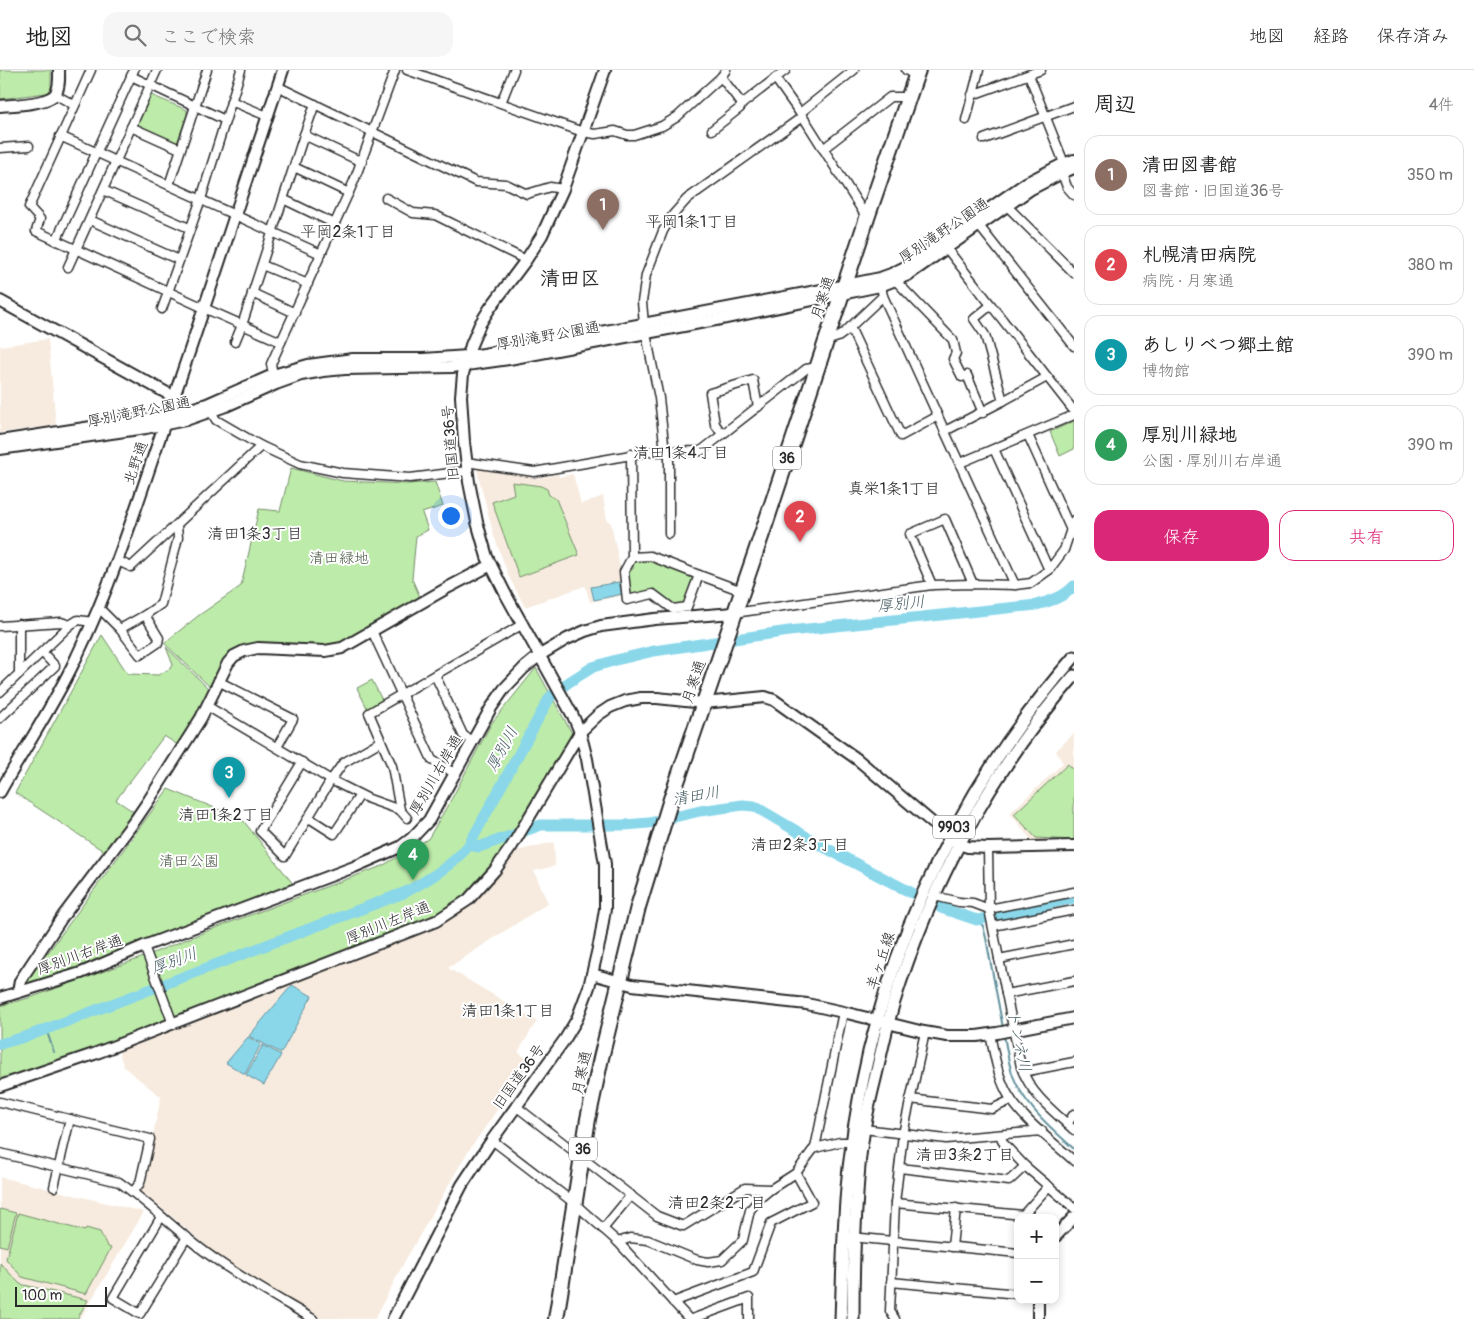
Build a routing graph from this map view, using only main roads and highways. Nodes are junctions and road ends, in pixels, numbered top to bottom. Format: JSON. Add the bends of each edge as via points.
{"nodes":[{"id":1,"x":914,"y":72,"type":"edge"},
{"id":2,"x":1074,"y":657,"type":"edge"},
{"id":3,"x":1074,"y":676,"type":"edge"},
{"id":4,"x":954,"y":841,"type":"junction"},
{"id":5,"x":857,"y":1142,"type":"junction"},
{"id":6,"x":849,"y":1237,"type":"junction"},
{"id":7,"x":556,"y":1319,"type":"edge"},
{"id":8,"x":841,"y":1319,"type":"edge"},
{"id":9,"x":853,"y":1319,"type":"edge"}],
"edges":[{"from":1,"to":7,"type":"highway","name":"月寒通","number":"36","via":[[909,96],[671,799],[638,907],[598,1076]]},
{"from":2,"to":4,"type":"main road","name":"羊ヶ丘線","number":"9903","via":[[1008,740],[984,777]]},
{"from":3,"to":4,"type":"main road","name":"羊ヶ丘線","number":"9903","via":[[1017,749],[965,833]]},
{"from":4,"to":5,"type":"main road","name":"羊ヶ丘線","number":"9903","via":[[893,1006],[864,1129]]},
{"from":4,"to":5,"type":"main road","name":"羊ヶ丘線","number":"9903","via":[[924,890],[896,958],[860,1093]]},
{"from":5,"to":6,"type":"main road","name":"羊ヶ丘線","number":"9903"},
{"from":6,"to":8,"type":"main road","name":"羊ヶ丘線","number":"9903"},
{"from":6,"to":9,"type":"main road","name":"羊ヶ丘線","number":"9903"}]}
